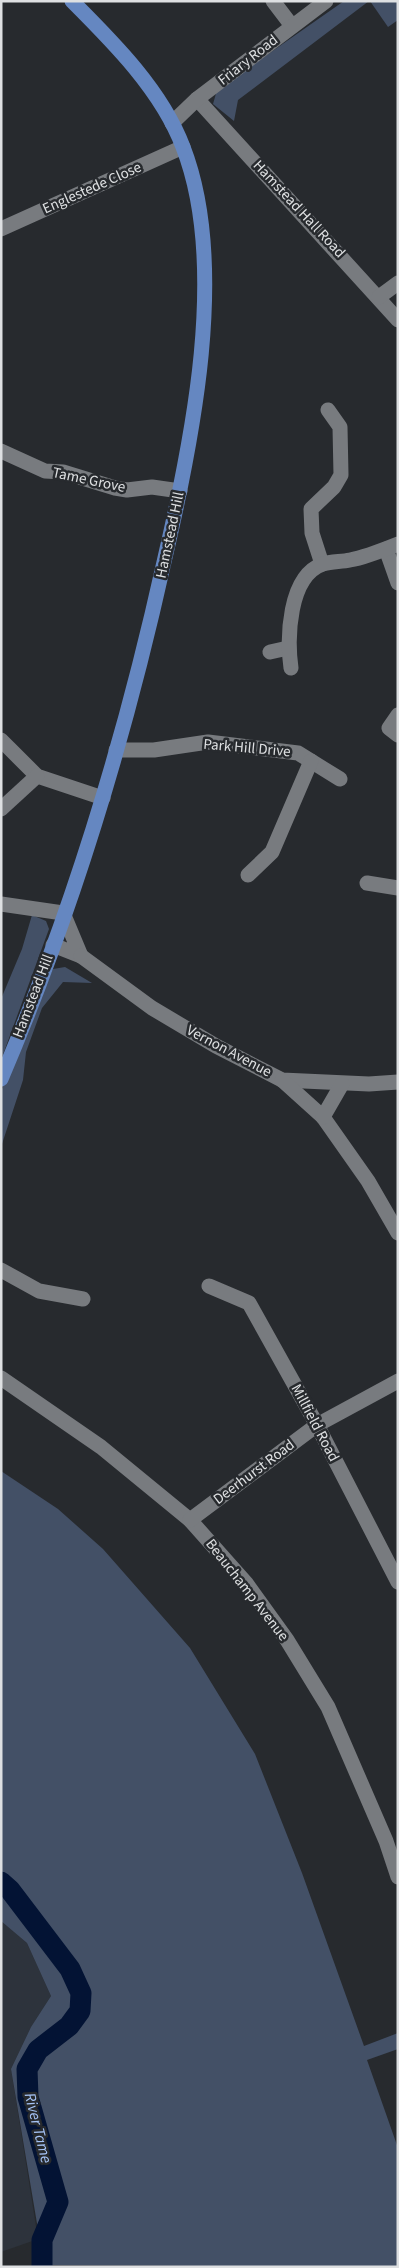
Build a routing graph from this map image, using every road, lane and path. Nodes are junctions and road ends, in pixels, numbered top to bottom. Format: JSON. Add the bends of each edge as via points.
{"nodes":[{"id":1,"x":72,"y":1,"type":"edge"},
{"id":2,"x":273,"y":1,"type":"edge"},
{"id":3,"x":326,"y":1,"type":"edge"},
{"id":4,"x":292,"y":26,"type":"junction"},
{"id":5,"x":198,"y":99,"type":"junction"},
{"id":6,"x":172,"y":123,"type":"junction"},
{"id":7,"x":183,"y":147,"type":"junction"},
{"id":8,"x":1,"y":228,"type":"edge"},
{"id":9,"x":398,"y":283,"type":"edge"},
{"id":10,"x":379,"y":297,"type":"junction"},
{"id":11,"x":398,"y":320,"type":"edge"},
{"id":12,"x":328,"y":410,"type":"dead end"},
{"id":13,"x":1,"y":452,"type":"edge"},
{"id":14,"x":180,"y":491,"type":"junction"},
{"id":15,"x":392,"y":547,"type":"edge"},
{"id":16,"x":322,"y":564,"type":"junction"},
{"id":17,"x":398,"y":583,"type":"edge"},
{"id":18,"x":288,"y":648,"type":"junction"},
{"id":19,"x":270,"y":652,"type":"dead end"},
{"id":20,"x":290,"y":668,"type":"dead end"},
{"id":21,"x":398,"y":715,"type":"edge"},
{"id":22,"x":398,"y":735,"type":"edge"},
{"id":23,"x":1,"y":740,"type":"edge"},
{"id":24,"x":116,"y":750,"type":"junction"},
{"id":25,"x":311,"y":761,"type":"junction"},
{"id":26,"x":37,"y":776,"type":"junction"},
{"id":27,"x":340,"y":780,"type":"dead end"},
{"id":28,"x":103,"y":798,"type":"junction"},
{"id":29,"x":1,"y":809,"type":"edge"},
{"id":30,"x":248,"y":874,"type":"dead end"},
{"id":31,"x":367,"y":883,"type":"dead end"},
{"id":32,"x":398,"y":888,"type":"edge"},
{"id":33,"x":1,"y":904,"type":"edge"},
{"id":34,"x":64,"y":913,"type":"junction"},
{"id":35,"x":53,"y":945,"type":"junction"},
{"id":36,"x":81,"y":956,"type":"junction"},
{"id":37,"x":1,"y":1079,"type":"edge"},
{"id":38,"x":282,"y":1080,"type":"junction"},
{"id":39,"x":398,"y":1082,"type":"edge"},
{"id":40,"x":342,"y":1084,"type":"junction"},
{"id":41,"x":323,"y":1117,"type":"junction"},
{"id":42,"x":398,"y":1233,"type":"edge"},
{"id":43,"x":1,"y":1270,"type":"edge"},
{"id":44,"x":209,"y":1286,"type":"dead end"},
{"id":45,"x":83,"y":1298,"type":"dead end"},
{"id":46,"x":1,"y":1378,"type":"edge"},
{"id":47,"x":398,"y":1381,"type":"edge"},
{"id":48,"x":317,"y":1425,"type":"junction"},
{"id":49,"x":190,"y":1520,"type":"junction"},
{"id":50,"x":398,"y":1582,"type":"edge"},
{"id":51,"x":398,"y":1877,"type":"edge"}],
"edges":[{"from":1,"to":6,"type":"main road","name":"Hamstead Hill","via":[[157,96]]},
{"from":2,"to":4,"type":"street"},
{"from":3,"to":4,"type":"street","name":"Friary Road"},
{"from":4,"to":5,"type":"street","name":"Friary Road"},
{"from":5,"to":6,"type":"street","name":"Friary Road"},
{"from":5,"to":10,"type":"street","name":"Hamstead Hall Road"},
{"from":6,"to":7,"type":"main road","name":"Hamstead Hill"},
{"from":7,"to":8,"type":"street","name":"Englestede Close"},
{"from":7,"to":14,"type":"main road","name":"Hamstead Hill","via":[[192,174],[202,230],[204,302],[198,385]]},
{"from":9,"to":10,"type":"street"},
{"from":10,"to":11,"type":"street","name":"Hamstead Hall Road"},
{"from":12,"to":16,"type":"street","via":[[340,426],[341,475],[311,510],[312,532]]},
{"from":13,"to":14,"type":"street","name":"Tame Grove","via":[[45,471],[63,472],[115,488],[152,487]]},
{"from":14,"to":24,"type":"main road","name":"Hamstead Hill","via":[[153,613]]},
{"from":15,"to":16,"type":"street","via":[[352,560]]},
{"from":15,"to":17,"type":"street"},
{"from":16,"to":18,"type":"street","via":[[306,576],[296,594]]},
{"from":18,"to":19,"type":"street"},
{"from":18,"to":20,"type":"street"},
{"from":21,"to":22,"type":"street","via":[[390,728]]},
{"from":23,"to":26,"type":"street"},
{"from":24,"to":25,"type":"street","name":"Park Hill Drive","via":[[154,750],[208,742],[298,753]]},
{"from":24,"to":28,"type":"main road","name":"Hamstead Hill"},
{"from":25,"to":27,"type":"street","name":"Park Hill Drive"},
{"from":25,"to":30,"type":"street","via":[[272,852]]},
{"from":26,"to":28,"type":"street"},
{"from":26,"to":29,"type":"street"},
{"from":28,"to":34,"type":"main road","name":"Hamstead Hill"},
{"from":31,"to":32,"type":"street"},
{"from":33,"to":34,"type":"street"},
{"from":34,"to":35,"type":"main road","name":"Hamstead Hill"},
{"from":34,"to":36,"type":"street"},
{"from":35,"to":36,"type":"street","name":"Vernon Avenue"},
{"from":35,"to":37,"type":"main road","name":"Hamstead Hill"},
{"from":36,"to":38,"type":"street","name":"Vernon Avenue","via":[[152,1008]]},
{"from":38,"to":40,"type":"street","name":"Vernon Avenue"},
{"from":38,"to":41,"type":"street"},
{"from":39,"to":40,"type":"street","name":"Vernon Avenue"},
{"from":40,"to":41,"type":"street"},
{"from":41,"to":42,"type":"street"},
{"from":43,"to":45,"type":"street","via":[[39,1291]]},
{"from":44,"to":48,"type":"street","name":"Millfield Road","via":[[249,1303]]},
{"from":46,"to":49,"type":"street","name":"Beauchamp Avenue","via":[[101,1447]]},
{"from":47,"to":48,"type":"street","name":"Deerhurst Road"},
{"from":48,"to":49,"type":"street","name":"Deerhurst Road"},
{"from":48,"to":50,"type":"street","name":"Millfield Road"},
{"from":49,"to":51,"type":"street","name":"Beauchamp Avenue","via":[[246,1583],[287,1640],[328,1707],[386,1841]]}]}
